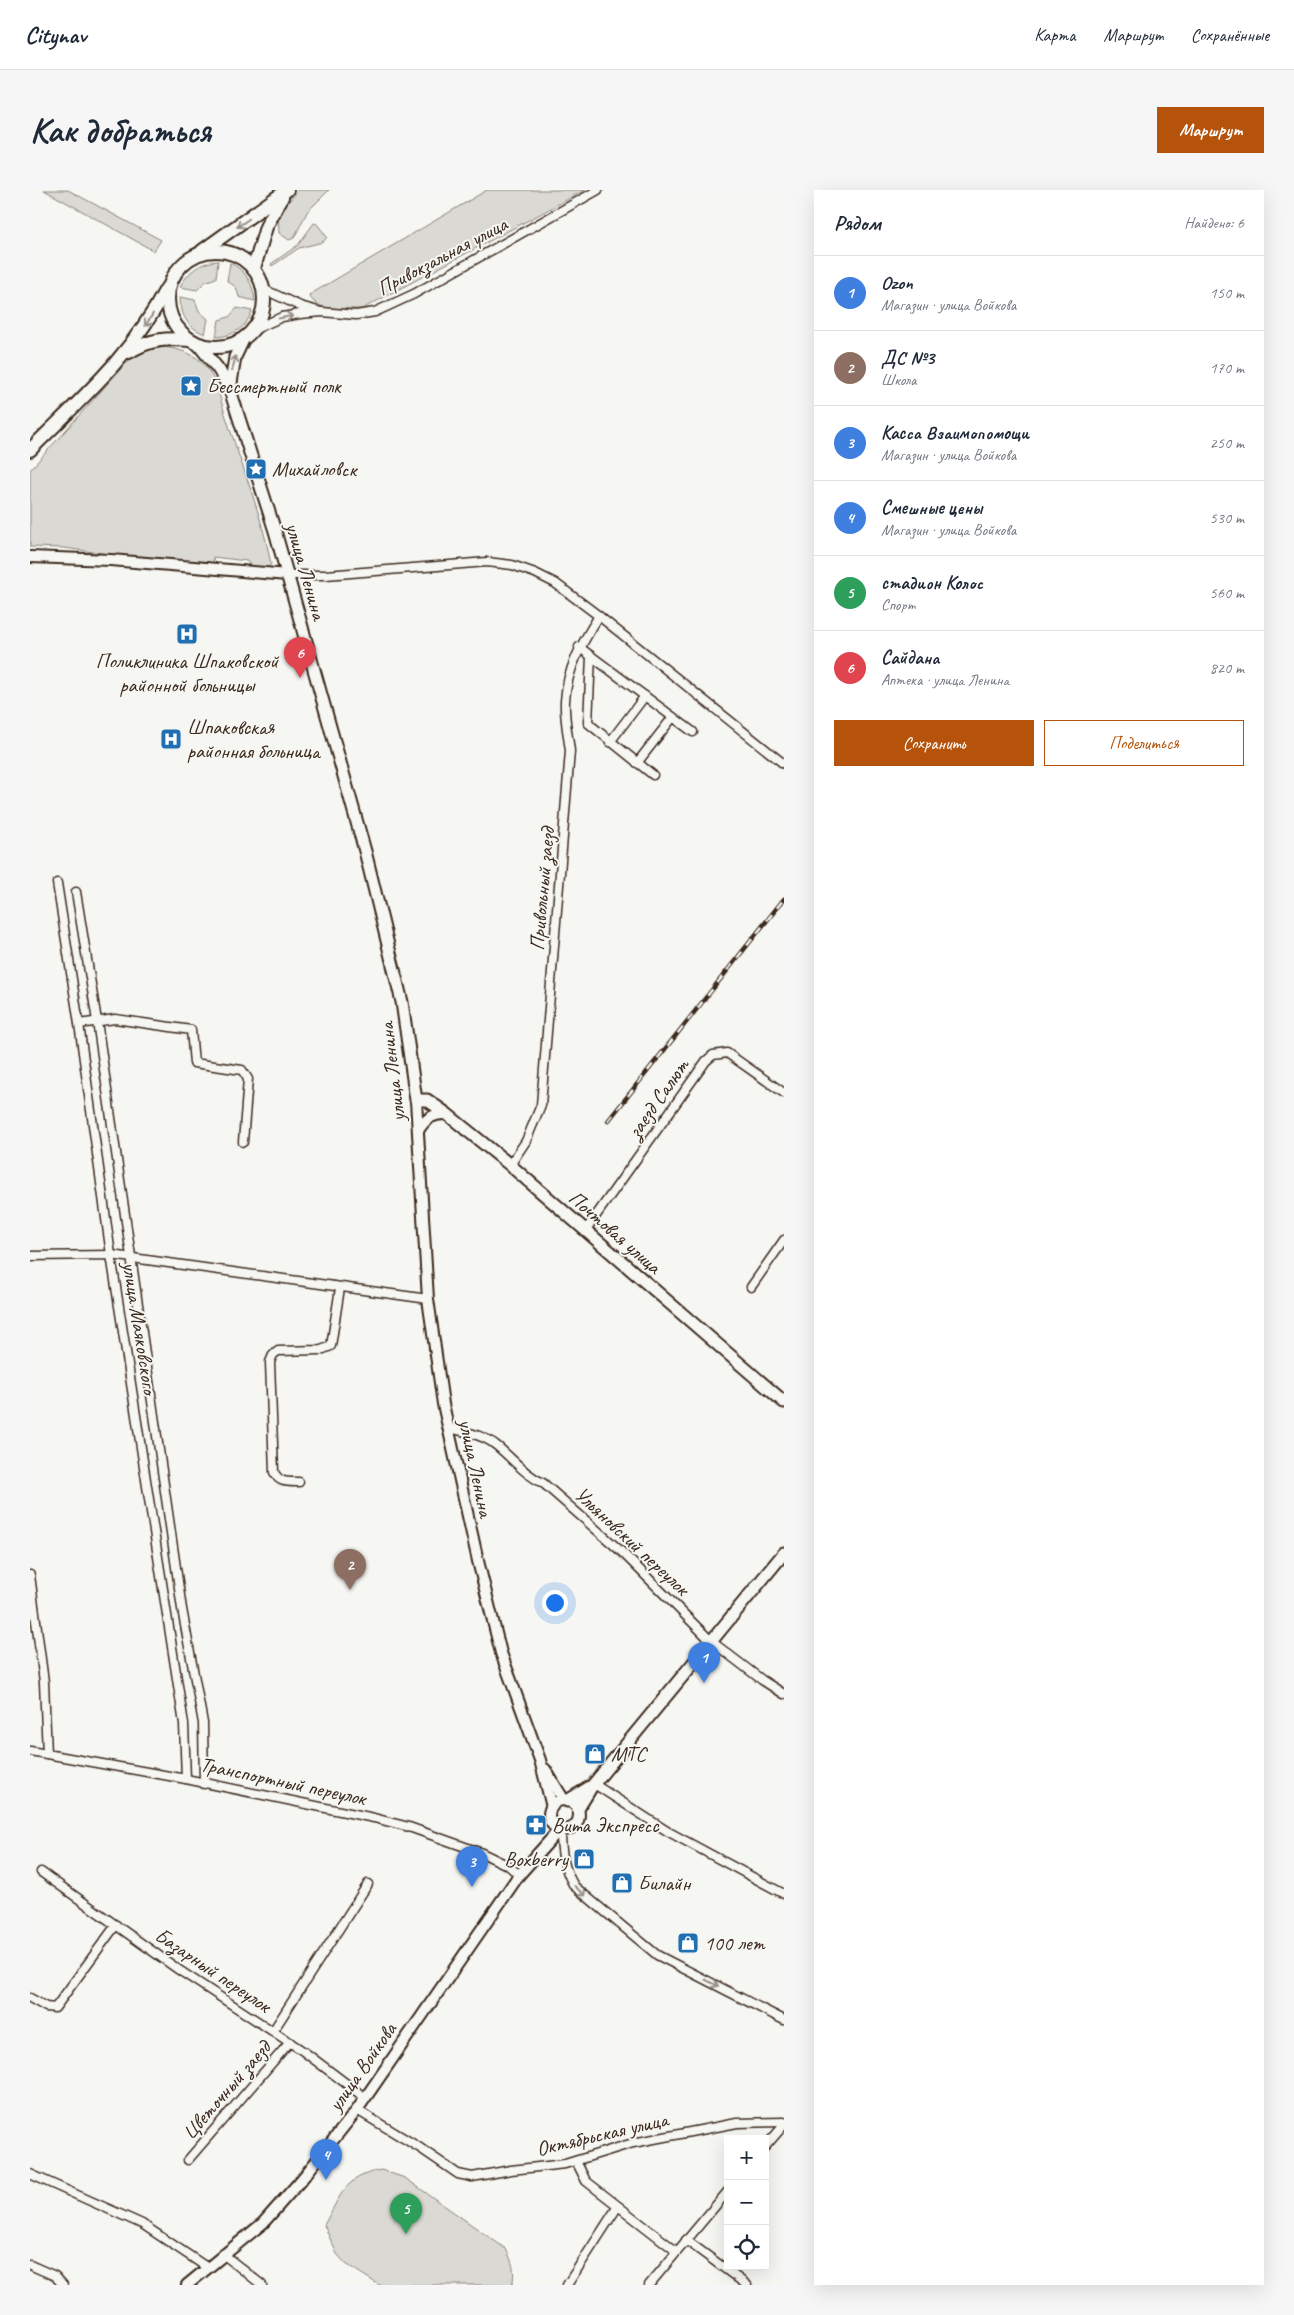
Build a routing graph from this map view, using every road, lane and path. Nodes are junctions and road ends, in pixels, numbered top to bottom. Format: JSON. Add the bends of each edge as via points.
{"nodes":[{"id":1,"x":598,"y":190,"type":"edge"},
{"id":2,"x":285,"y":192,"type":"edge"},
{"id":3,"x":198,"y":253,"type":"junction"},
{"id":4,"x":254,"y":268,"type":"junction"},
{"id":5,"x":171,"y":280,"type":"junction"},
{"id":6,"x":263,"y":289,"type":"junction"},
{"id":7,"x":322,"y":312,"type":"junction"},
{"id":8,"x":249,"y":334,"type":"junction"},
{"id":9,"x":194,"y":342,"type":"junction"},
{"id":10,"x":123,"y":356,"type":"junction"},
{"id":11,"x":230,"y":390,"type":"junction"},
{"id":12,"x":30,"y":450,"type":"edge"},
{"id":13,"x":30,"y":557,"type":"edge"},
{"id":14,"x":288,"y":575,"type":"junction"},
{"id":15,"x":599,"y":616,"type":"junction"},
{"id":16,"x":580,"y":647,"type":"junction"},
{"id":17,"x":591,"y":656,"type":"junction"},
{"id":18,"x":645,"y":696,"type":"junction"},
{"id":19,"x":673,"y":717,"type":"junction"},
{"id":20,"x":693,"y":732,"type":"dead end"},
{"id":21,"x":610,"y":742,"type":"junction"},
{"id":22,"x":637,"y":763,"type":"junction"},
{"id":23,"x":784,"y":764,"type":"edge"},
{"id":24,"x":653,"y":775,"type":"dead end"},
{"id":25,"x":57,"y":883,"type":"dead end"},
{"id":26,"x":76,"y":892,"type":"dead end"},
{"id":27,"x":97,"y":1021,"type":"junction"},
{"id":28,"x":79,"y":1024,"type":"junction"},
{"id":29,"x":784,"y":1093,"type":"edge"},
{"id":30,"x":416,"y":1100,"type":"junction"},
{"id":31,"x":447,"y":1114,"type":"junction"},
{"id":32,"x":418,"y":1132,"type":"junction"},
{"id":33,"x":243,"y":1142,"type":"dead end"},
{"id":34,"x":510,"y":1165,"type":"junction"},
{"id":35,"x":585,"y":1231,"type":"junction"},
{"id":36,"x":784,"y":1240,"type":"edge"},
{"id":37,"x":111,"y":1254,"type":"junction"},
{"id":38,"x":30,"y":1256,"type":"edge"},
{"id":39,"x":132,"y":1258,"type":"junction"},
{"id":40,"x":751,"y":1287,"type":"dead end"},
{"id":41,"x":340,"y":1288,"type":"junction"},
{"id":42,"x":428,"y":1299,"type":"junction"},
{"id":43,"x":784,"y":1402,"type":"edge"},
{"id":44,"x":449,"y":1428,"type":"junction"},
{"id":45,"x":299,"y":1482,"type":"dead end"},
{"id":46,"x":784,"y":1553,"type":"edge"},
{"id":47,"x":30,"y":1575,"type":"edge"},
{"id":48,"x":711,"y":1641,"type":"junction"},
{"id":49,"x":784,"y":1694,"type":"edge"},
{"id":50,"x":30,"y":1751,"type":"edge"},
{"id":51,"x":47,"y":1754,"type":"junction"},
{"id":52,"x":540,"y":1760,"type":"junction"},
{"id":53,"x":186,"y":1779,"type":"junction"},
{"id":54,"x":204,"y":1784,"type":"junction"},
{"id":55,"x":593,"y":1785,"type":"junction"},
{"id":56,"x":566,"y":1801,"type":"junction"},
{"id":57,"x":552,"y":1807,"type":"junction"},
{"id":58,"x":578,"y":1809,"type":"junction"},
{"id":59,"x":551,"y":1821,"type":"junction"},
{"id":60,"x":560,"y":1830,"type":"junction"},
{"id":61,"x":542,"y":1849,"type":"junction"},
{"id":62,"x":41,"y":1872,"type":"dead end"},
{"id":63,"x":519,"y":1875,"type":"junction"},
{"id":64,"x":368,"y":1884,"type":"dead end"},
{"id":65,"x":784,"y":1894,"type":"edge"},
{"id":66,"x":116,"y":1925,"type":"junction"},
{"id":67,"x":30,"y":1998,"type":"edge"},
{"id":68,"x":784,"y":2020,"type":"edge"},
{"id":69,"x":273,"y":2031,"type":"junction"},
{"id":70,"x":290,"y":2042,"type":"junction"},
{"id":71,"x":364,"y":2097,"type":"junction"},
{"id":72,"x":356,"y":2110,"type":"junction"},
{"id":73,"x":784,"y":2123,"type":"edge"},
{"id":74,"x":769,"y":2142,"type":"edge"},
{"id":75,"x":188,"y":2160,"type":"dead end"},
{"id":76,"x":576,"y":2161,"type":"junction"},
{"id":77,"x":30,"y":2174,"type":"edge"},
{"id":78,"x":724,"y":2196,"type":"edge"},
{"id":79,"x":618,"y":2206,"type":"junction"},
{"id":80,"x":686,"y":2240,"type":"junction"},
{"id":81,"x":676,"y":2251,"type":"junction"},
{"id":82,"x":223,"y":2254,"type":"junction"},
{"id":83,"x":30,"y":2265,"type":"edge"},
{"id":84,"x":208,"y":2268,"type":"junction"},
{"id":85,"x":63,"y":2285,"type":"edge"},
{"id":86,"x":188,"y":2285,"type":"edge"},
{"id":87,"x":262,"y":2285,"type":"edge"},
{"id":88,"x":567,"y":2285,"type":"edge"},
{"id":89,"x":649,"y":2285,"type":"edge"},
{"id":90,"x":747,"y":2285,"type":"edge"}],
"edges":[{"from":1,"to":7,"type":"street","name":"Привокзальная улица","via":[[398,302],[366,314]]},
{"from":2,"to":3,"type":"main road","one_way":true},
{"from":2,"to":4,"type":"main road","via":[[266,227]]},
{"from":3,"to":4,"type":"main road","via":[[213,250],[229,252]]},
{"from":3,"to":5,"type":"main road","via":[[186,260]]},
{"from":4,"to":6,"type":"main road"},
{"from":5,"to":9,"type":"main road","via":[[167,293],[172,320],[180,332]]},
{"from":5,"to":10,"type":"main road","one_way":true,"via":[[150,320]]},
{"from":6,"to":7,"type":"street","name":"Привокзальная улица"},
{"from":6,"to":8,"type":"main road","via":[[264,307]]},
{"from":8,"to":7,"type":"street","name":"Привокзальная улица","one_way":true,"via":[[282,317]]},
{"from":8,"to":9,"type":"main road","via":[[222,347]]},
{"from":11,"to":8,"type":"main road","one_way":true,"via":[[235,357]]},
{"from":9,"to":10,"type":"main road","via":[[158,339]]},
{"from":9,"to":11,"type":"main road","via":[[219,370]]},
{"from":10,"to":12,"type":"main road"},
{"from":11,"to":14,"type":"main road","name":"улица Ленина"},
{"from":13,"to":14,"type":"street","via":[[111,560]]},
{"from":14,"to":15,"type":"street","via":[[326,575],[446,564],[504,564],[535,573],[554,583]]},
{"from":14,"to":30,"type":"main road","name":"улица Ленина","via":[[402,1002]]},
{"from":15,"to":16,"type":"street","name":"Привольный заезд"},
{"from":15,"to":23,"type":"street"},
{"from":16,"to":17,"type":"street"},
{"from":16,"to":34,"type":"street","name":"Привольный заезд","via":[[568,674],[565,702],[570,751],[541,1105],[526,1141]]},
{"from":17,"to":18,"type":"street"},
{"from":17,"to":21,"type":"street","via":[[588,722]]},
{"from":18,"to":19,"type":"street"},
{"from":18,"to":21,"type":"street"},
{"from":19,"to":20,"type":"street"},
{"from":19,"to":22,"type":"street"},
{"from":21,"to":22,"type":"street"},
{"from":22,"to":24,"type":"street"},
{"from":25,"to":28,"type":"street","name":"улица Маяковского"},
{"from":26,"to":27,"type":"street","name":"улица Маяковского"},
{"from":27,"to":28,"type":"street"},
{"from":27,"to":33,"type":"street","via":[[139,1021],[191,1030],[194,1063],[246,1073]]},
{"from":27,"to":39,"type":"street","name":"улица Маяковского"},
{"from":28,"to":37,"type":"street","name":"улица Маяковского"},
{"from":29,"to":35,"type":"street","name":"заезд Салют","via":[[727,1053],[713,1054]]},
{"from":30,"to":31,"type":"main road","name":"Почтовая улица","via":[[427,1100]]},
{"from":30,"to":32,"type":"street","name":"улица Ленина"},
{"from":31,"to":32,"type":"street","via":[[432,1116]]},
{"from":31,"to":34,"type":"main road","name":"Почтовая улица"},
{"from":32,"to":42,"type":"street","name":"улица Ленина"},
{"from":34,"to":35,"type":"main road","name":"Почтовая улица"},
{"from":35,"to":43,"type":"main road","name":"Почтовая улица"},
{"from":36,"to":40,"type":"street"},
{"from":37,"to":38,"type":"street"},
{"from":37,"to":39,"type":"street"},
{"from":37,"to":53,"type":"street","name":"улица Маяковского","via":[[184,1724]]},
{"from":39,"to":41,"type":"street"},
{"from":39,"to":54,"type":"street","name":"улица Маяковского","via":[[182,1609],[203,1723]]},
{"from":41,"to":42,"type":"street"},
{"from":41,"to":45,"type":"street","via":[[331,1346],[321,1350],[278,1351],[270,1362],[274,1472],[283,1482]]},
{"from":42,"to":44,"type":"street","name":"улица Ленина"},
{"from":44,"to":48,"type":"street","name":"Ульяновский переулок","via":[[473,1433],[496,1444],[530,1477],[543,1483],[623,1553]]},
{"from":44,"to":52,"type":"street","name":"улица Ленина","via":[[501,1653]]},
{"from":46,"to":48,"type":"main road"},
{"from":47,"to":51,"type":"street","via":[[44,1682]]},
{"from":48,"to":49,"type":"street","name":"Ульяновский переулок"},
{"from":48,"to":55,"type":"main road"},
{"from":50,"to":51,"type":"street","name":"Транспортный переулок"},
{"from":51,"to":53,"type":"street","name":"Транспортный переулок"},
{"from":52,"to":56,"type":"street","name":"улица Ленина"},
{"from":52,"to":57,"type":"street","name":"улица Ленина"},
{"from":53,"to":54,"type":"street","name":"Транспортный переулок"},
{"from":54,"to":63,"type":"street","name":"Транспортный переулок","via":[[409,1827],[482,1853],[510,1866]]},
{"from":55,"to":56,"type":"main road"},
{"from":55,"to":58,"type":"main road"},
{"from":55,"to":65,"type":"street","via":[[667,1831]]},
{"from":56,"to":57,"type":"street"},
{"from":56,"to":58,"type":"street"},
{"from":57,"to":59,"type":"street"},
{"from":58,"to":60,"type":"street","via":[[576,1823],[568,1830]]},
{"from":59,"to":60,"type":"street"},
{"from":59,"to":61,"type":"street","name":"улица Войкова"},
{"from":60,"to":61,"type":"street","name":"улица Войкова"},
{"from":60,"to":68,"type":"street","one_way":true,"via":[[566,1873],[580,1892],[657,1955]]},
{"from":61,"to":63,"type":"street","name":"улица Войкова"},
{"from":62,"to":66,"type":"street","name":"Базарный переулок"},
{"from":63,"to":71,"type":"street","name":"улица Войкова"},
{"from":64,"to":69,"type":"street","name":"Цветочный заезд"},
{"from":66,"to":67,"type":"street","via":[[56,2008],[46,2008]]},
{"from":66,"to":69,"type":"street","name":"Базарный переулок"},
{"from":69,"to":70,"type":"street","name":"Базарный переулок"},
{"from":70,"to":71,"type":"street","name":"Базарный переулок"},
{"from":70,"to":75,"type":"street","name":"Цветочный заезд"},
{"from":71,"to":72,"type":"street","name":"улица Войкова"},
{"from":72,"to":76,"type":"street","name":"Октябрьская улица","via":[[458,2174],[472,2177]]},
{"from":72,"to":82,"type":"street","name":"улица Войкова","via":[[263,2223]]},
{"from":73,"to":74,"type":"street","name":"Октябрьская улица"},
{"from":73,"to":76,"type":"street","name":"Октябрьская улица","via":[[728,2124],[634,2143]]},
{"from":76,"to":79,"type":"street","via":[[586,2181]]},
{"from":77,"to":84,"type":"street","via":[[142,2224]]},
{"from":78,"to":80,"type":"street"},
{"from":79,"to":81,"type":"street"},
{"from":79,"to":88,"type":"street"},
{"from":80,"to":81,"type":"street"},
{"from":80,"to":90,"type":"street"},
{"from":81,"to":89,"type":"street"},
{"from":82,"to":84,"type":"street","name":"улица Войкова"},
{"from":82,"to":87,"type":"street"},
{"from":83,"to":85,"type":"street","via":[[55,2276]]},
{"from":84,"to":86,"type":"street","name":"улица Войкова"}]}
